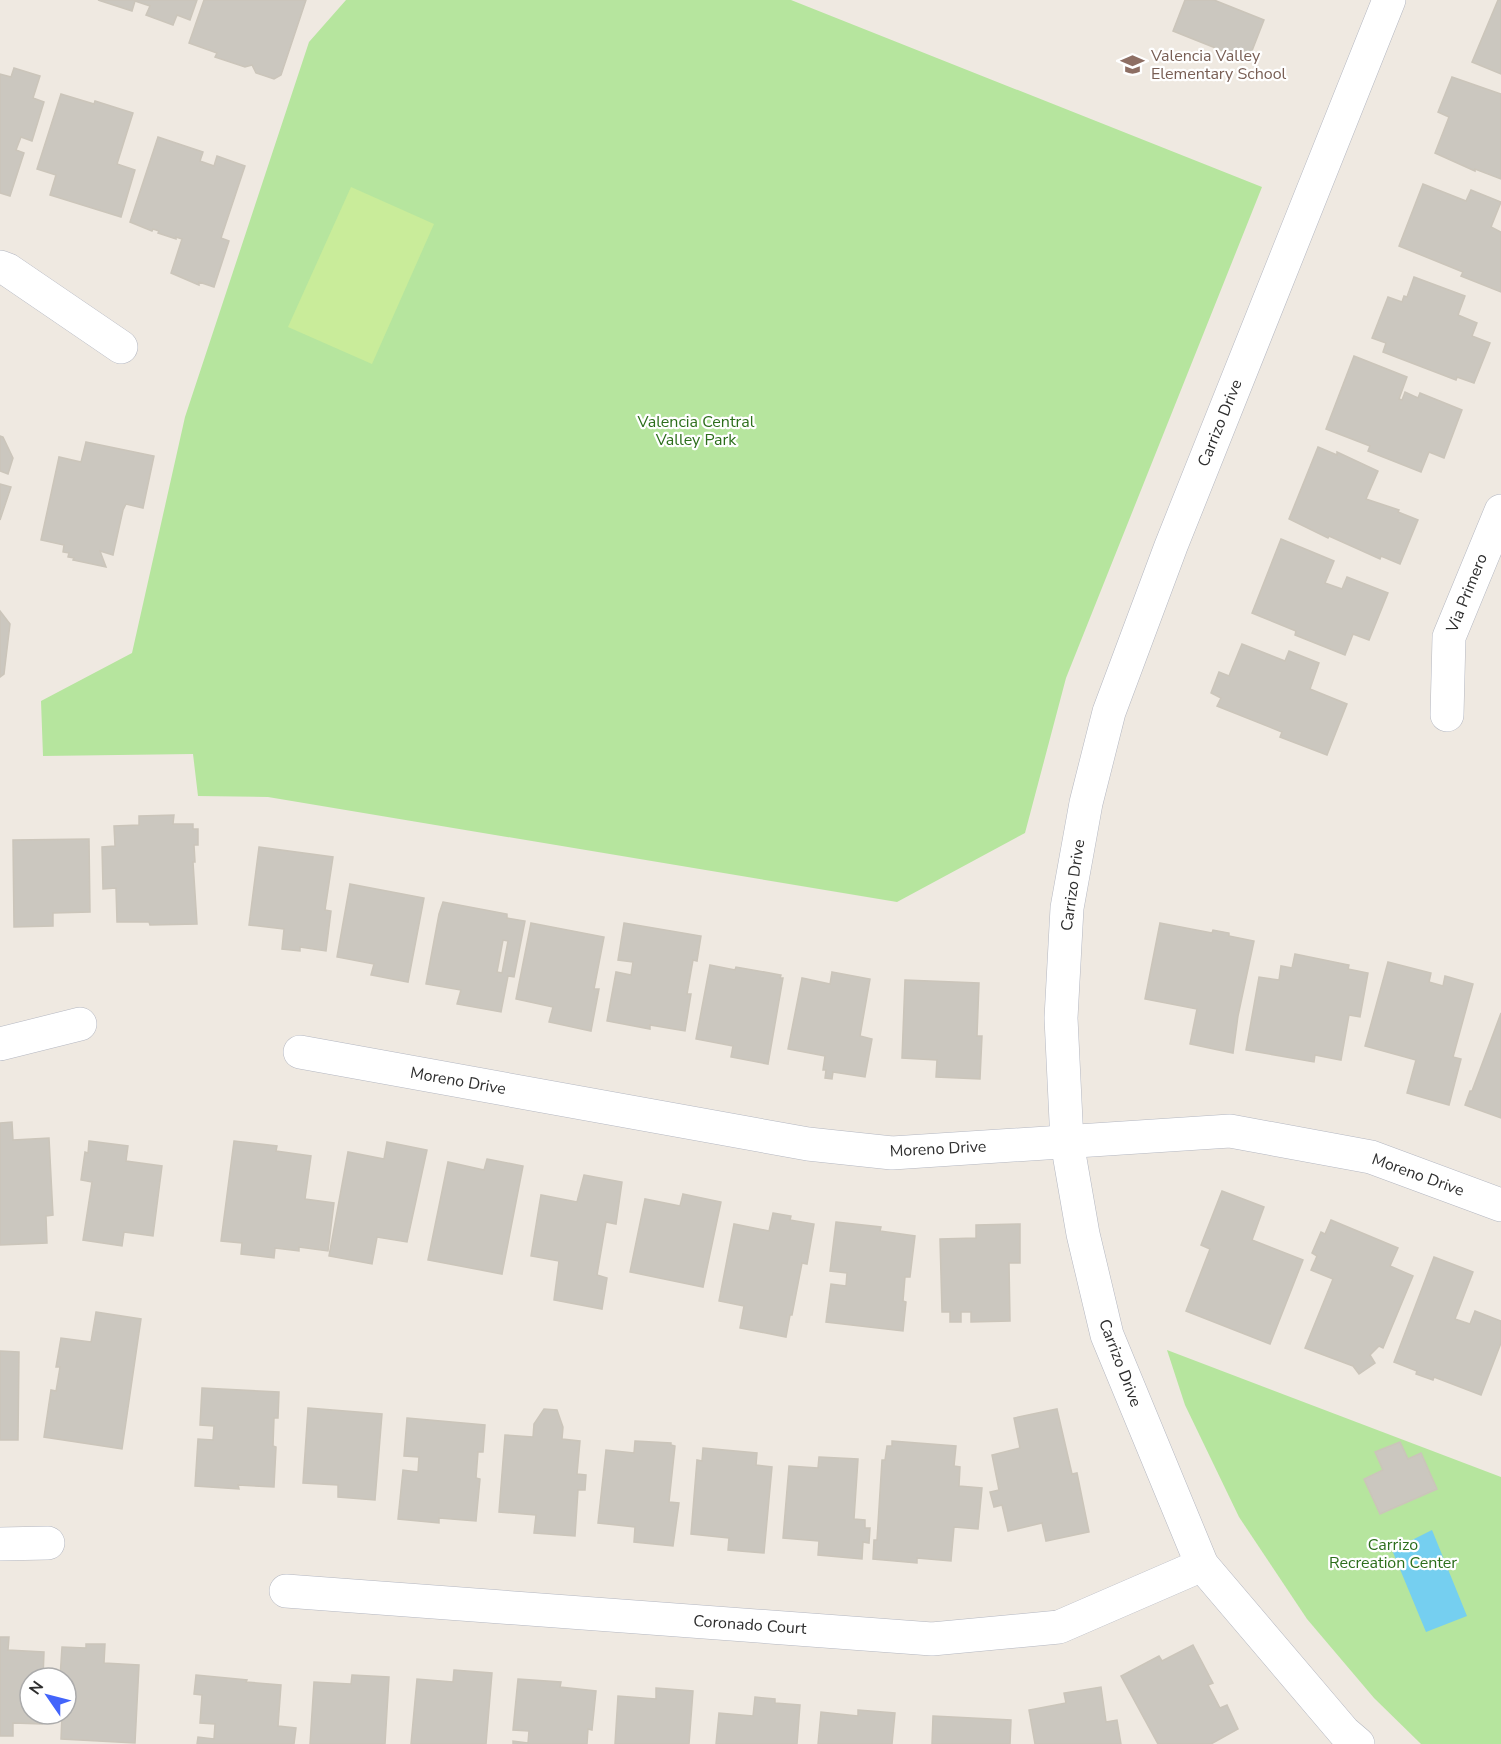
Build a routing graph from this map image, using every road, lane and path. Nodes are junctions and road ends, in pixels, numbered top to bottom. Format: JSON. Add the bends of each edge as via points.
{"nodes":[{"id":1,"x":1389,"y":0,"type":"edge"},
{"id":2,"x":0,"y":267,"type":"edge"},
{"id":3,"x":121,"y":347,"type":"dead end"},
{"id":4,"x":1501,"y":511,"type":"edge"},
{"id":5,"x":1447,"y":715,"type":"dead end"},
{"id":6,"x":80,"y":1024,"type":"dead end"},
{"id":7,"x":0,"y":1044,"type":"edge"},
{"id":8,"x":300,"y":1052,"type":"dead end"},
{"id":9,"x":1068,"y":1142,"type":"junction"},
{"id":10,"x":1501,"y":1205,"type":"edge"},
{"id":11,"x":48,"y":1543,"type":"dead end"},
{"id":12,"x":0,"y":1544,"type":"edge"},
{"id":13,"x":1202,"y":1565,"type":"junction"},
{"id":14,"x":286,"y":1591,"type":"dead end"},
{"id":15,"x":1358,"y":1744,"type":"edge"}],
"edges":[{"from":1,"to":9,"type":"street","name":"Carrizo Drive","via":[[1171,546],[1109,712],[1086,803],[1067,908],[1061,1018]]},
{"from":2,"to":3,"type":"street"},
{"from":4,"to":5,"type":"street","name":"Via Primero","via":[[1449,637]]},
{"from":6,"to":7,"type":"street"},
{"from":8,"to":9,"type":"street","name":"Moreno Drive","via":[[808,1144],[892,1153]]},
{"from":9,"to":10,"type":"street","name":"Moreno Drive","via":[[1230,1131],[1371,1157]]},
{"from":9,"to":13,"type":"street","name":"Carrizo Drive","via":[[1083,1234],[1107,1335]]},
{"from":11,"to":12,"type":"street"},
{"from":13,"to":14,"type":"street","name":"Coronado Court","via":[[1059,1627],[932,1639]]},
{"from":13,"to":15,"type":"street","name":"Carrizo Drive"}]}
